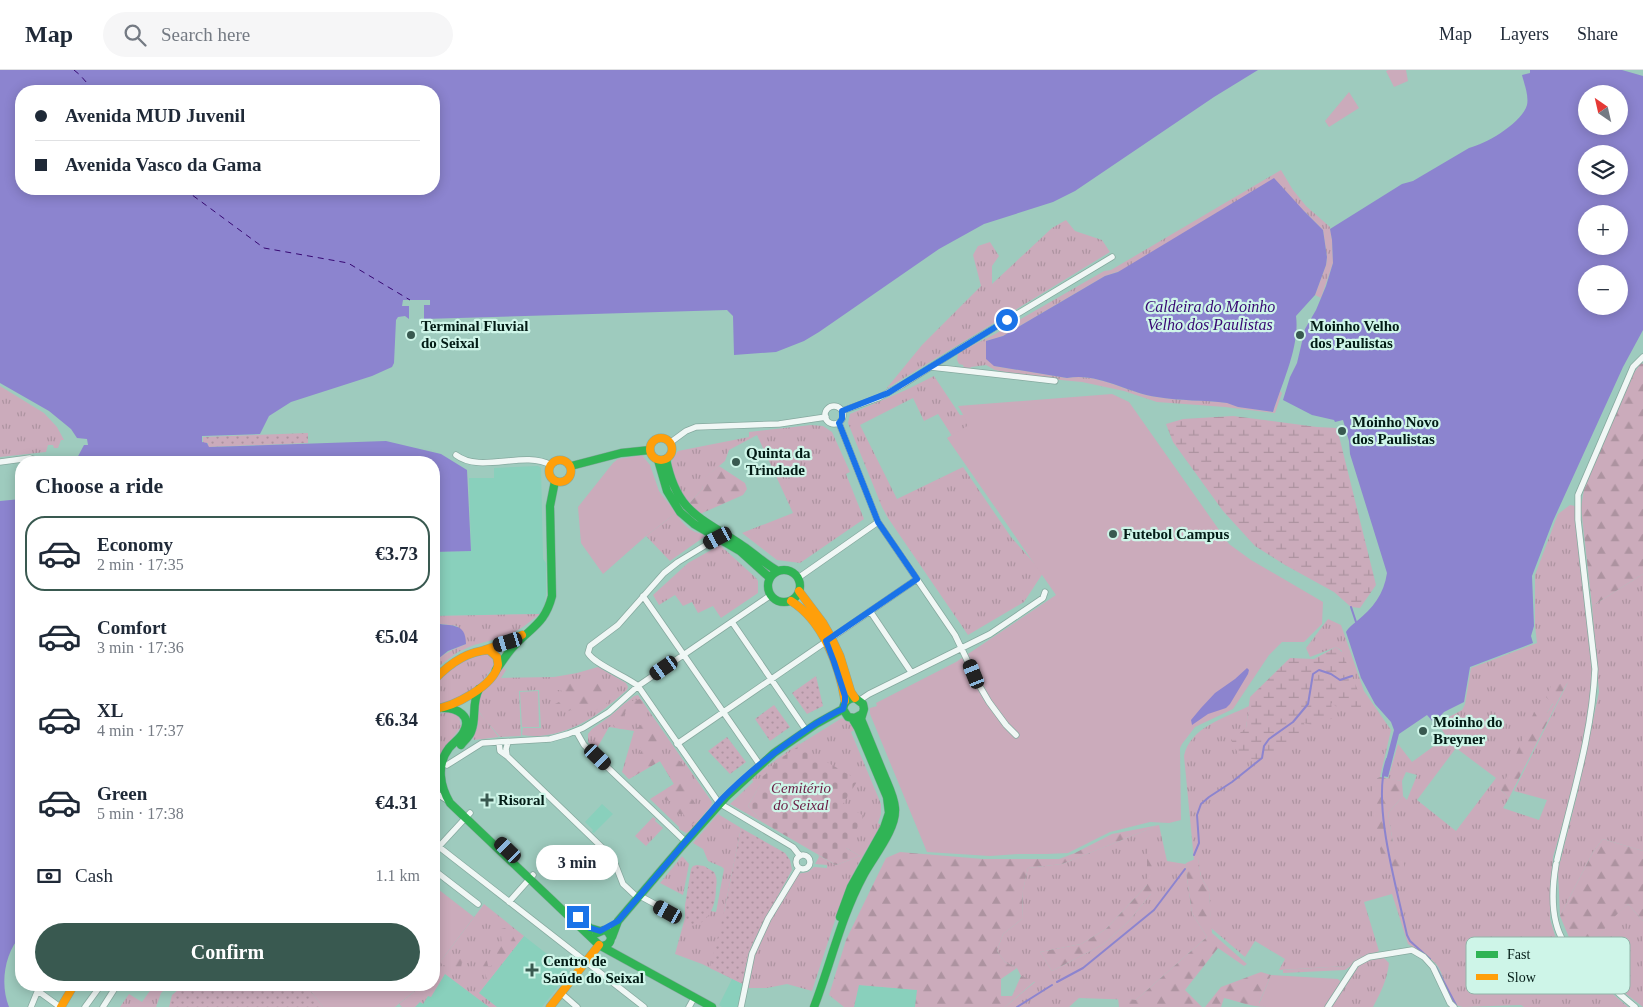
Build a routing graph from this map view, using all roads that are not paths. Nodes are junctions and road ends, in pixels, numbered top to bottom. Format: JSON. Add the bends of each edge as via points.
{"nodes":[{"id":1,"x":1112,"y":257,"type":"dead end"},
{"id":2,"x":1643,"y":357,"type":"edge"},
{"id":3,"x":931,"y":367,"type":"junction"},
{"id":4,"x":936,"y":374,"type":"dead end"},
{"id":5,"x":1055,"y":381,"type":"dead end"},
{"id":6,"x":842,"y":411,"type":"junction"},
{"id":7,"x":826,"y":417,"type":"junction"},
{"id":8,"x":839,"y":423,"type":"junction"},
{"id":9,"x":671,"y":442,"type":"junction"},
{"id":10,"x":650,"y":450,"type":"junction"},
{"id":11,"x":456,"y":455,"type":"dead end"},
{"id":12,"x":662,"y":459,"type":"junction"},
{"id":13,"x":15,"y":460,"type":"edge"},
{"id":14,"x":0,"y":462,"type":"edge"},
{"id":15,"x":551,"y":465,"type":"junction"},
{"id":16,"x":571,"y":466,"type":"junction"},
{"id":17,"x":555,"y":481,"type":"junction"},
{"id":18,"x":878,"y":522,"type":"junction"},
{"id":19,"x":719,"y":535,"type":"junction"},
{"id":20,"x":778,"y":571,"type":"junction"},
{"id":21,"x":770,"y":578,"type":"junction"},
{"id":22,"x":798,"y":578,"type":"junction"},
{"id":23,"x":917,"y":579,"type":"junction"},
{"id":24,"x":799,"y":591,"type":"junction"},
{"id":25,"x":1045,"y":592,"type":"dead end"},
{"id":26,"x":771,"y":595,"type":"junction"},
{"id":27,"x":643,"y":596,"type":"junction"},
{"id":28,"x":791,"y":601,"type":"junction"},
{"id":29,"x":870,"y":611,"type":"junction"},
{"id":30,"x":732,"y":622,"type":"junction"},
{"id":31,"x":530,"y":631,"type":"junction"},
{"id":32,"x":829,"y":639,"type":"junction"},
{"id":33,"x":962,"y":648,"type":"junction"},
{"id":34,"x":484,"y":650,"type":"junction"},
{"id":35,"x":683,"y":656,"type":"junction"},
{"id":36,"x":496,"y":670,"type":"junction"},
{"id":37,"x":911,"y":672,"type":"junction"},
{"id":38,"x":440,"y":675,"type":"edge"},
{"id":39,"x":770,"y":680,"type":"junction"},
{"id":40,"x":638,"y":686,"type":"junction"},
{"id":41,"x":479,"y":689,"type":"junction"},
{"id":42,"x":858,"y":699,"type":"junction"},
{"id":43,"x":844,"y":705,"type":"junction"},
{"id":44,"x":440,"y":708,"type":"edge"},
{"id":45,"x":440,"y":709,"type":"edge"},
{"id":46,"x":723,"y":712,"type":"junction"},
{"id":47,"x":862,"y":714,"type":"junction"},
{"id":48,"x":852,"y":718,"type":"junction"},
{"id":49,"x":806,"y":730,"type":"junction"},
{"id":50,"x":576,"y":731,"type":"junction"},
{"id":51,"x":1016,"y":734,"type":"dead end"},
{"id":52,"x":499,"y":742,"type":"junction"},
{"id":53,"x":508,"y":742,"type":"junction"},
{"id":54,"x":678,"y":744,"type":"junction"},
{"id":55,"x":507,"y":756,"type":"junction"},
{"id":56,"x":448,"y":765,"type":"junction"},
{"id":57,"x":760,"y":765,"type":"junction"},
{"id":58,"x":440,"y":795,"type":"edge"},
{"id":59,"x":450,"y":799,"type":"junction"},
{"id":60,"x":719,"y":803,"type":"junction"},
{"id":61,"x":468,"y":816,"type":"junction"},
{"id":62,"x":440,"y":841,"type":"edge"},
{"id":63,"x":686,"y":842,"type":"junction"},
{"id":64,"x":440,"y":848,"type":"edge"},
{"id":65,"x":800,"y":856,"type":"junction"},
{"id":66,"x":799,"y":868,"type":"junction"},
{"id":67,"x":440,"y":875,"type":"edge"},
{"id":68,"x":531,"y":877,"type":"junction"},
{"id":69,"x":639,"y":897,"type":"junction"},
{"id":70,"x":509,"y":902,"type":"junction"},
{"id":71,"x":478,"y":904,"type":"dead end"},
{"id":72,"x":677,"y":916,"type":"dead end"},
{"id":73,"x":618,"y":921,"type":"junction"},
{"id":74,"x":601,"y":931,"type":"junction"},
{"id":75,"x":1562,"y":937,"type":"edge"},
{"id":76,"x":612,"y":938,"type":"junction"},
{"id":77,"x":598,"y":945,"type":"junction"},
{"id":78,"x":586,"y":962,"type":"junction"},
{"id":79,"x":627,"y":962,"type":"junction"},
{"id":80,"x":70,"y":991,"type":"edge"},
{"id":81,"x":97,"y":991,"type":"edge"},
{"id":82,"x":104,"y":991,"type":"edge"},
{"id":83,"x":114,"y":991,"type":"edge"},
{"id":84,"x":38,"y":992,"type":"joint"},
{"id":85,"x":561,"y":993,"type":"junction"},
{"id":86,"x":1620,"y":994,"type":"edge"},
{"id":87,"x":110,"y":997,"type":"junction"},
{"id":88,"x":694,"y":998,"type":"junction"},
{"id":89,"x":815,"y":1003,"type":"edge"},
{"id":90,"x":31,"y":1007,"type":"edge"},
{"id":91,"x":60,"y":1007,"type":"edge"},
{"id":92,"x":86,"y":1007,"type":"edge"},
{"id":93,"x":104,"y":1007,"type":"edge"},
{"id":94,"x":550,"y":1007,"type":"edge"},
{"id":95,"x":576,"y":1007,"type":"edge"},
{"id":96,"x":644,"y":1007,"type":"edge"},
{"id":97,"x":689,"y":1007,"type":"edge"},
{"id":98,"x":712,"y":1007,"type":"edge"},
{"id":99,"x":741,"y":1007,"type":"edge"},
{"id":100,"x":1328,"y":1007,"type":"edge"},
{"id":101,"x":1454,"y":1007,"type":"edge"},
{"id":102,"x":1635,"y":1007,"type":"edge"}],
"edges":[{"from":1,"to":3,"type":"street"},
{"from":2,"to":75,"type":"street","via":[[1633,367],[1578,495],[1595,669],[1584,756],[1553,883],[1556,922]]},
{"from":3,"to":4,"type":"street"},
{"from":3,"to":5,"type":"street"},
{"from":3,"to":6,"type":"street","via":[[888,393]]},
{"from":6,"to":7,"type":"street","via":[[833,406],[826,412]]},
{"from":6,"to":8,"type":"street"},
{"from":7,"to":8,"type":"street","via":[[831,423]]},
{"from":7,"to":9,"type":"street","via":[[779,424],[696,427]]},
{"from":8,"to":18,"type":"street"},
{"from":9,"to":10,"type":"main road","via":[[659,437],[652,442]]},
{"from":9,"to":12,"type":"main road","via":[[672,452]]},
{"from":10,"to":12,"type":"main road","via":[[654,458]]},
{"from":10,"to":16,"type":"main road","via":[[622,452]]},
{"from":11,"to":15,"type":"street","via":[[468,462],[536,460]]},
{"from":12,"to":19,"type":"main road","via":[[684,506]]},
{"from":12,"to":19,"type":"main road","via":[[661,475],[674,504],[686,518]]},
{"from":13,"to":14,"type":"street"},
{"from":15,"to":16,"type":"main road","via":[[564,460]]},
{"from":15,"to":17,"type":"main road","via":[[549,474]]},
{"from":16,"to":17,"type":"main road","via":[[572,474],[567,480]]},
{"from":17,"to":31,"type":"main road","via":[[550,506],[552,596],[545,618]]},
{"from":18,"to":22,"type":"street"},
{"from":18,"to":23,"type":"street"},
{"from":19,"to":20,"type":"main road","via":[[743,545]]},
{"from":19,"to":21,"type":"main road"},
{"from":19,"to":27,"type":"street","via":[[678,562]]},
{"from":20,"to":21,"type":"main road"},
{"from":20,"to":22,"type":"main road","via":[[787,571]]},
{"from":21,"to":26,"type":"main road","via":[[768,587]]},
{"from":22,"to":24,"type":"main road"},
{"from":23,"to":29,"type":"street"},
{"from":23,"to":33,"type":"street"},
{"from":24,"to":28,"type":"main road"},
{"from":24,"to":32,"type":"main road","via":[[823,623]]},
{"from":25,"to":33,"type":"street","via":[[1043,598],[1015,618]]},
{"from":26,"to":28,"type":"main road","via":[[778,601]]},
{"from":26,"to":30,"type":"street"},
{"from":27,"to":35,"type":"street"},
{"from":27,"to":40,"type":"street","via":[[624,620],[588,651],[593,659]]},
{"from":28,"to":32,"type":"main road","via":[[799,605]]},
{"from":29,"to":32,"type":"street"},
{"from":29,"to":37,"type":"street"},
{"from":30,"to":35,"type":"street"},
{"from":30,"to":39,"type":"street"},
{"from":31,"to":34,"type":"main road"},
{"from":31,"to":36,"type":"main road"},
{"from":32,"to":39,"type":"street"},
{"from":32,"to":42,"type":"main road","via":[[840,656],[851,692]]},
{"from":32,"to":43,"type":"main road","via":[[845,696]]},
{"from":33,"to":37,"type":"street"},
{"from":33,"to":51,"type":"street","via":[[979,685],[1006,725]]},
{"from":34,"to":36,"type":"main road","via":[[496,655]]},
{"from":34,"to":38,"type":"main road","via":[[466,656]]},
{"from":35,"to":40,"type":"street"},
{"from":35,"to":46,"type":"street"},
{"from":36,"to":41,"type":"main road"},
{"from":37,"to":42,"type":"street"},
{"from":39,"to":46,"type":"street"},
{"from":39,"to":49,"type":"street"},
{"from":40,"to":50,"type":"street","via":[[599,719]]},
{"from":40,"to":54,"type":"street"},
{"from":41,"to":44,"type":"main road","via":[[465,700]]},
{"from":41,"to":56,"type":"main road","via":[[473,700],[472,731],[453,753]]},
{"from":42,"to":43,"type":"main road","via":[[850,698]]},
{"from":42,"to":47,"type":"main road","via":[[863,706]]},
{"from":43,"to":48,"type":"main road","via":[[846,715]]},
{"from":43,"to":49,"type":"main road"},
{"from":45,"to":59,"type":"main road","via":[[460,710],[466,724],[442,765],[441,784]]},
{"from":46,"to":54,"type":"street"},
{"from":46,"to":57,"type":"street"},
{"from":47,"to":48,"type":"main road"},
{"from":47,"to":89,"type":"main road","via":[[863,725],[894,799],[895,814],[890,830],[845,915]]},
{"from":48,"to":89,"type":"main road","via":[[887,797],[889,813],[845,901]]},
{"from":49,"to":57,"type":"main road"},
{"from":50,"to":53,"type":"street","via":[[550,739]]},
{"from":50,"to":63,"type":"street","via":[[584,745]]},
{"from":52,"to":53,"type":"street"},
{"from":52,"to":55,"type":"street","via":[[500,751]]},
{"from":52,"to":56,"type":"street","via":[[478,745]]},
{"from":53,"to":55,"type":"street"},
{"from":54,"to":60,"type":"street"},
{"from":55,"to":69,"type":"street","via":[[610,855],[623,884]]},
{"from":56,"to":59,"type":"main road","via":[[446,781]]},
{"from":57,"to":60,"type":"main road"},
{"from":58,"to":59,"type":"street"},
{"from":59,"to":61,"type":"main road"},
{"from":60,"to":63,"type":"main road"},
{"from":60,"to":65,"type":"street","via":[[793,847]]},
{"from":61,"to":62,"type":"street"},
{"from":61,"to":68,"type":"main road"},
{"from":63,"to":69,"type":"main road"},
{"from":64,"to":70,"type":"street"},
{"from":65,"to":66,"type":"street","via":[[796,863]]},
{"from":65,"to":66,"type":"street","via":[[807,856],[810,862],[806,868]]},
{"from":66,"to":99,"type":"street","via":[[752,954]]},
{"from":67,"to":71,"type":"street"},
{"from":68,"to":70,"type":"street"},
{"from":68,"to":74,"type":"main road","via":[[584,924]]},
{"from":68,"to":77,"type":"main road"},
{"from":69,"to":72,"type":"street"},
{"from":69,"to":73,"type":"main road"},
{"from":70,"to":78,"type":"street"},
{"from":73,"to":74,"type":"main road"},
{"from":73,"to":76,"type":"main road"},
{"from":74,"to":76,"type":"main road","via":[[608,932]]},
{"from":74,"to":77,"type":"main road","via":[[596,935]]},
{"from":76,"to":77,"type":"main road","via":[[607,946]]},
{"from":76,"to":79,"type":"main road"},
{"from":77,"to":78,"type":"main road"},
{"from":77,"to":79,"type":"main road"},
{"from":78,"to":85,"type":"main road"},
{"from":78,"to":96,"type":"street"},
{"from":79,"to":88,"type":"main road"},
{"from":80,"to":91,"type":"main road"},
{"from":81,"to":92,"type":"street"},
{"from":82,"to":87,"type":"street"},
{"from":83,"to":87,"type":"street"},
{"from":84,"to":90,"type":"street"},
{"from":84,"to":91,"type":"street"},
{"from":85,"to":94,"type":"main road"},
{"from":85,"to":95,"type":"street"},
{"from":86,"to":102,"type":"street"},
{"from":87,"to":93,"type":"street"},
{"from":88,"to":97,"type":"street"},
{"from":88,"to":98,"type":"main road"},
{"from":100,"to":101,"type":"street","via":[[1356,964],[1370,957],[1412,950],[1434,967]]}]}
